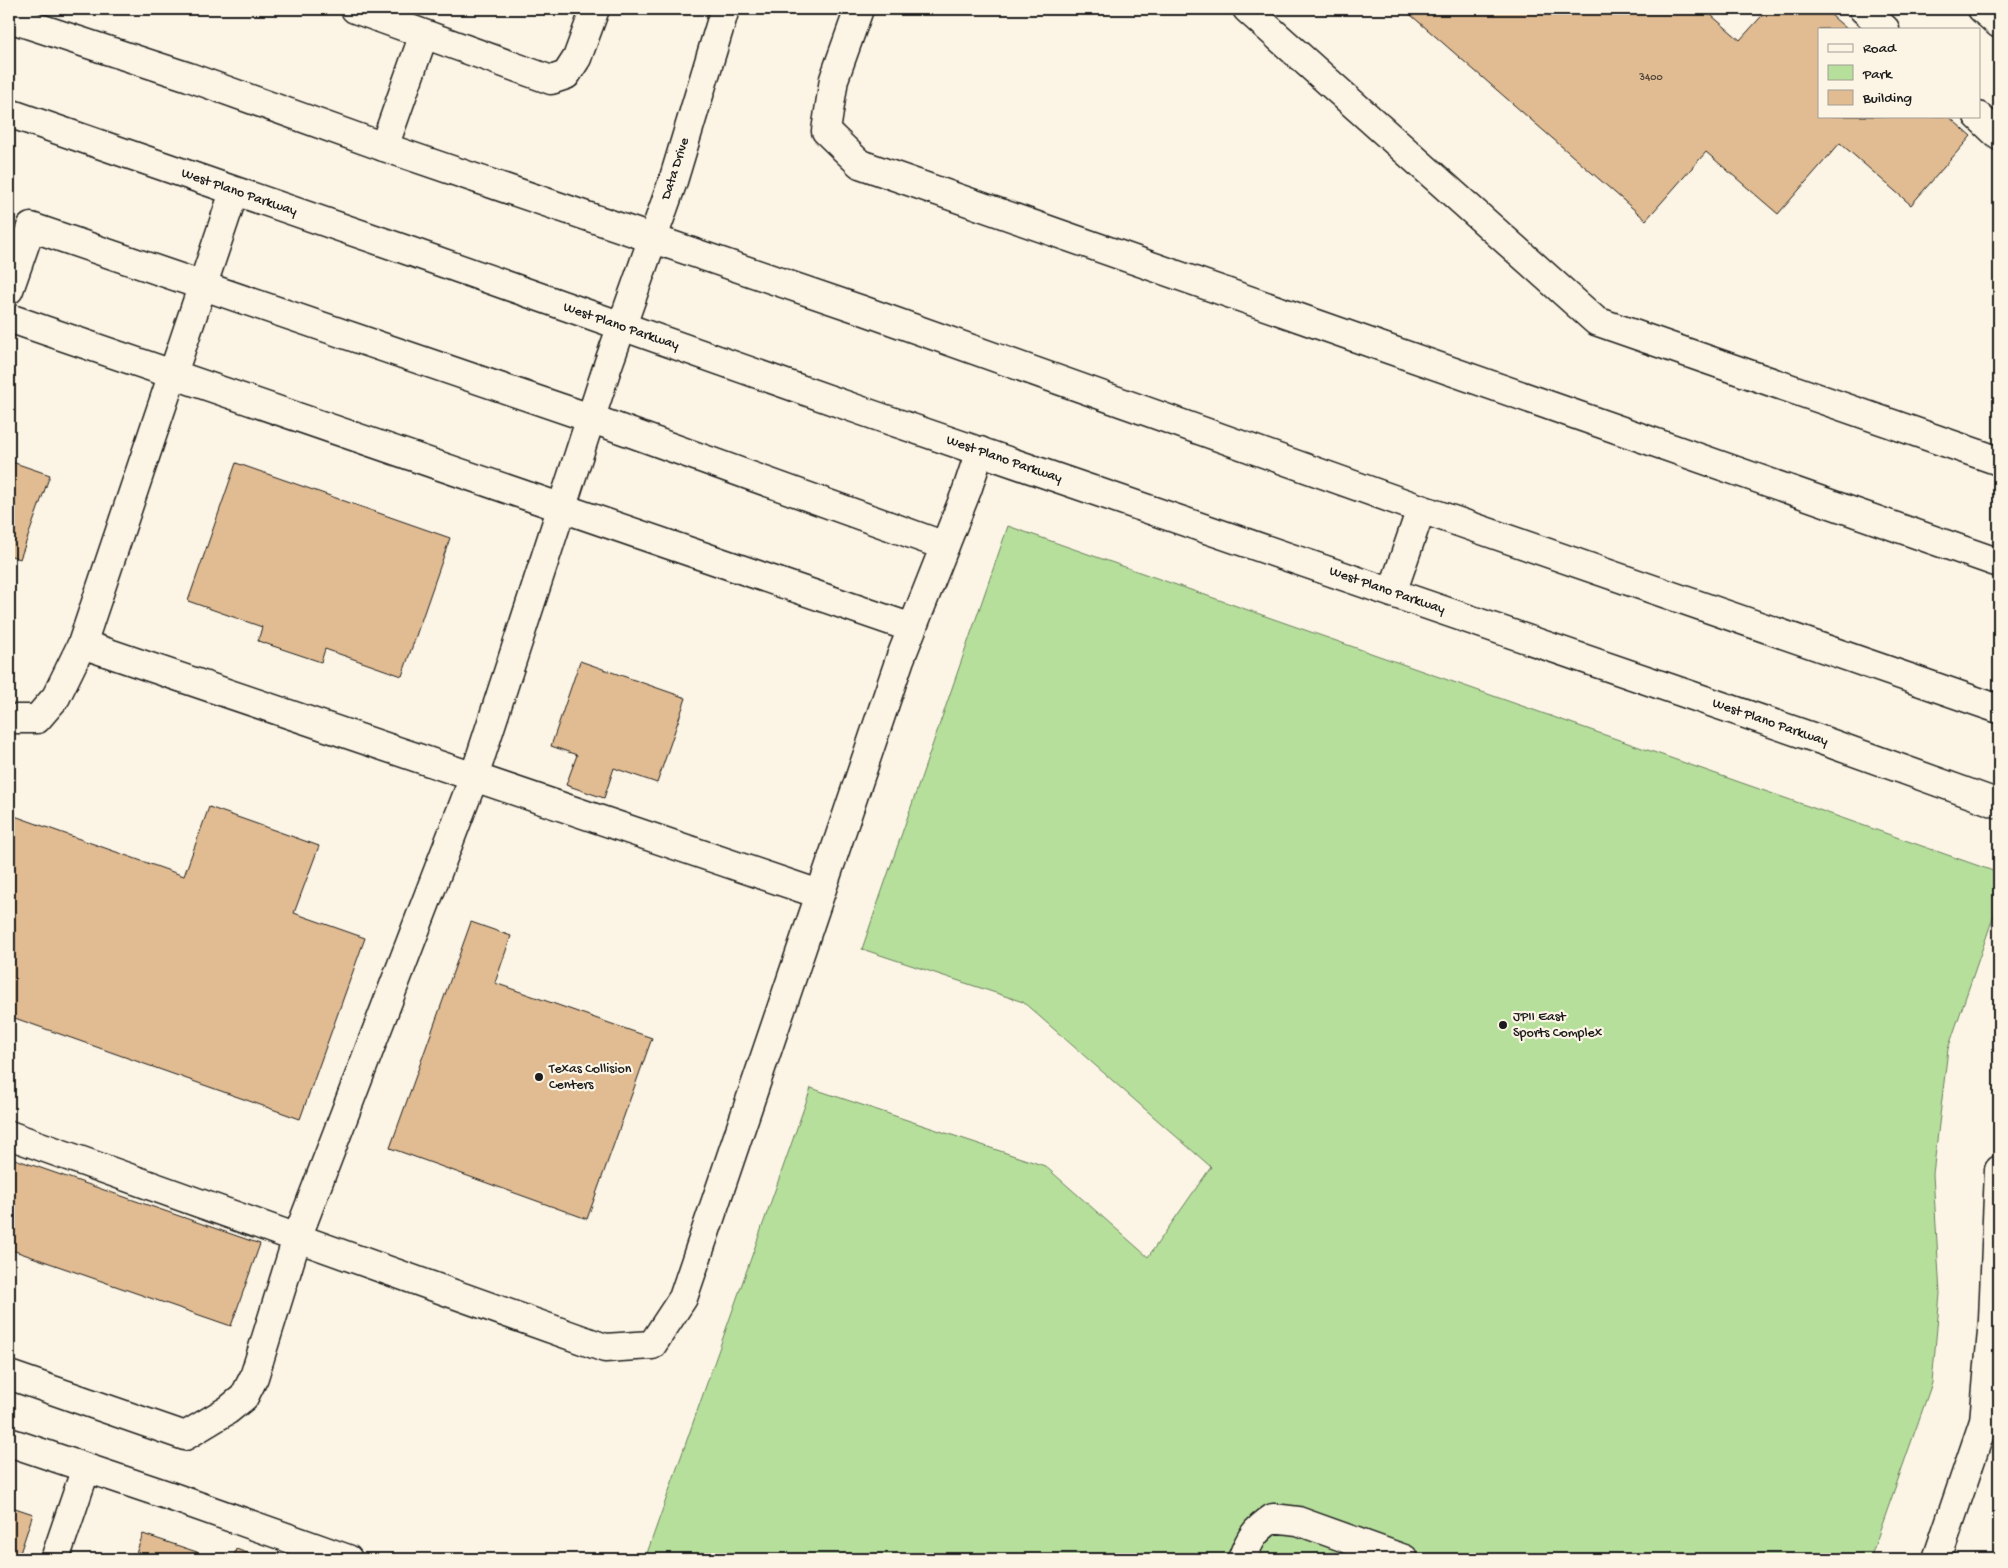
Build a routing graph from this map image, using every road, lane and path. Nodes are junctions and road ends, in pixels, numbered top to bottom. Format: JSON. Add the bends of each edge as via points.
{"nodes":[{"id":1,"x":355,"y":9,"type":"edge"},
{"id":2,"x":595,"y":9,"type":"edge"},
{"id":3,"x":725,"y":9,"type":"edge"},
{"id":4,"x":859,"y":9,"type":"edge"},
{"id":5,"x":1247,"y":9,"type":"edge"},
{"id":6,"x":1863,"y":9,"type":"edge"},
{"id":7,"x":1982,"y":9,"type":"edge"},
{"id":8,"x":9,"y":18,"type":"edge"},
{"id":9,"x":1999,"y":24,"type":"edge"},
{"id":10,"x":1884,"y":28,"type":"edge"},
{"id":11,"x":424,"y":34,"type":"junction"},
{"id":12,"x":9,"y":113,"type":"edge"},
{"id":13,"x":1980,"y":118,"type":"edge"},
{"id":14,"x":1999,"y":136,"type":"edge"},
{"id":15,"x":384,"y":147,"type":"junction"},
{"id":16,"x":234,"y":192,"type":"junction"},
{"id":17,"x":653,"y":238,"type":"junction"},
{"id":18,"x":203,"y":286,"type":"junction"},
{"id":19,"x":9,"y":290,"type":"edge"},
{"id":20,"x":9,"y":318,"type":"edge"},
{"id":21,"x":621,"y":327,"type":"junction"},
{"id":22,"x":174,"y":373,"type":"junction"},
{"id":23,"x":590,"y":418,"type":"junction"},
{"id":24,"x":980,"y":451,"type":"junction"},
{"id":25,"x":1999,"y":462,"type":"edge"},
{"id":26,"x":561,"y":508,"type":"junction"},
{"id":27,"x":1421,"y":509,"type":"junction"},
{"id":28,"x":945,"y":546,"type":"junction"},
{"id":29,"x":1999,"y":563,"type":"edge"},
{"id":30,"x":1392,"y":593,"type":"junction"},
{"id":31,"x":912,"y":628,"type":"junction"},
{"id":32,"x":82,"y":644,"type":"junction"},
{"id":33,"x":1999,"y":709,"type":"edge"},
{"id":34,"x":9,"y":719,"type":"edge"},
{"id":35,"x":474,"y":777,"type":"junction"},
{"id":36,"x":1999,"y":804,"type":"edge"},
{"id":37,"x":819,"y":894,"type":"junction"},
{"id":38,"x":9,"y":1135,"type":"edge"},
{"id":39,"x":1999,"y":1170,"type":"edge"},
{"id":40,"x":297,"y":1238,"type":"junction"},
{"id":41,"x":1996,"y":1321,"type":"edge"},
{"id":42,"x":9,"y":1375,"type":"edge"},
{"id":43,"x":9,"y":1442,"type":"edge"},
{"id":44,"x":86,"y":1468,"type":"junction"},
{"id":45,"x":55,"y":1559,"type":"edge"},
{"id":46,"x":348,"y":1559,"type":"edge"},
{"id":47,"x":1242,"y":1559,"type":"edge"},
{"id":48,"x":1404,"y":1559,"type":"edge"},
{"id":49,"x":1937,"y":1559,"type":"edge"}],
"edges":[{"from":1,"to":11,"type":"main road"},
{"from":2,"to":11,"type":"main road","via":[[577,58],[566,75],[551,80]]},
{"from":3,"to":17,"type":"main road","name":"Data Drive"},
{"from":4,"to":29,"type":"main road","via":[[834,79],[826,131],[860,164]]},
{"from":5,"to":25,"type":"main road","via":[[1596,321]]},
{"from":6,"to":10,"type":"main road"},
{"from":7,"to":9,"type":"main road"},
{"from":8,"to":15,"type":"main road","via":[[189,77]]},
{"from":11,"to":15,"type":"main road"},
{"from":12,"to":16,"type":"main road","name":"West Plano Parkway"},
{"from":13,"to":14,"type":"main road"},
{"from":15,"to":17,"type":"main road"},
{"from":16,"to":18,"type":"main road"},
{"from":16,"to":21,"type":"main road","name":"West Plano Parkway"},
{"from":17,"to":21,"type":"main road","name":"Data Drive"},
{"from":17,"to":27,"type":"main road"},
{"from":18,"to":19,"type":"main road","via":[[31,227]]},
{"from":18,"to":22,"type":"main road"},
{"from":18,"to":23,"type":"main road"},
{"from":20,"to":22,"type":"main road"},
{"from":21,"to":23,"type":"main road","name":"Data Drive"},
{"from":21,"to":24,"type":"main road","name":"West Plano Parkway"},
{"from":22,"to":26,"type":"main road"},
{"from":22,"to":32,"type":"main road"},
{"from":23,"to":26,"type":"main road","name":"Data Drive"},
{"from":23,"to":28,"type":"main road"},
{"from":24,"to":28,"type":"main road"},
{"from":24,"to":30,"type":"main road","name":"West Plano Parkway"},
{"from":26,"to":31,"type":"main road"},
{"from":26,"to":35,"type":"main road","name":"Data Drive"},
{"from":27,"to":30,"type":"main road"},
{"from":27,"to":33,"type":"main road"},
{"from":28,"to":31,"type":"main road"},
{"from":30,"to":36,"type":"main road","name":"West Plano Parkway"},
{"from":31,"to":37,"type":"main road"},
{"from":32,"to":34,"type":"main road","via":[[56,697],[37,719]]},
{"from":32,"to":35,"type":"main road"},
{"from":35,"to":37,"type":"main road"},
{"from":35,"to":40,"type":"main road","name":"Data Drive"},
{"from":37,"to":40,"type":"main road","via":[[683,1298],[652,1345],[604,1348]]},
{"from":38,"to":40,"type":"main road"},
{"from":39,"to":41,"type":"main road"},
{"from":40,"to":42,"type":"main road","name":"Data Drive","via":[[254,1377],[244,1397],[185,1436]]},
{"from":41,"to":49,"type":"main road","via":[[1984,1421]]},
{"from":43,"to":44,"type":"main road"},
{"from":44,"to":45,"type":"main road"},
{"from":44,"to":46,"type":"main road"},
{"from":47,"to":48,"type":"main road","via":[[1257,1528],[1273,1518],[1298,1521]]}]}
